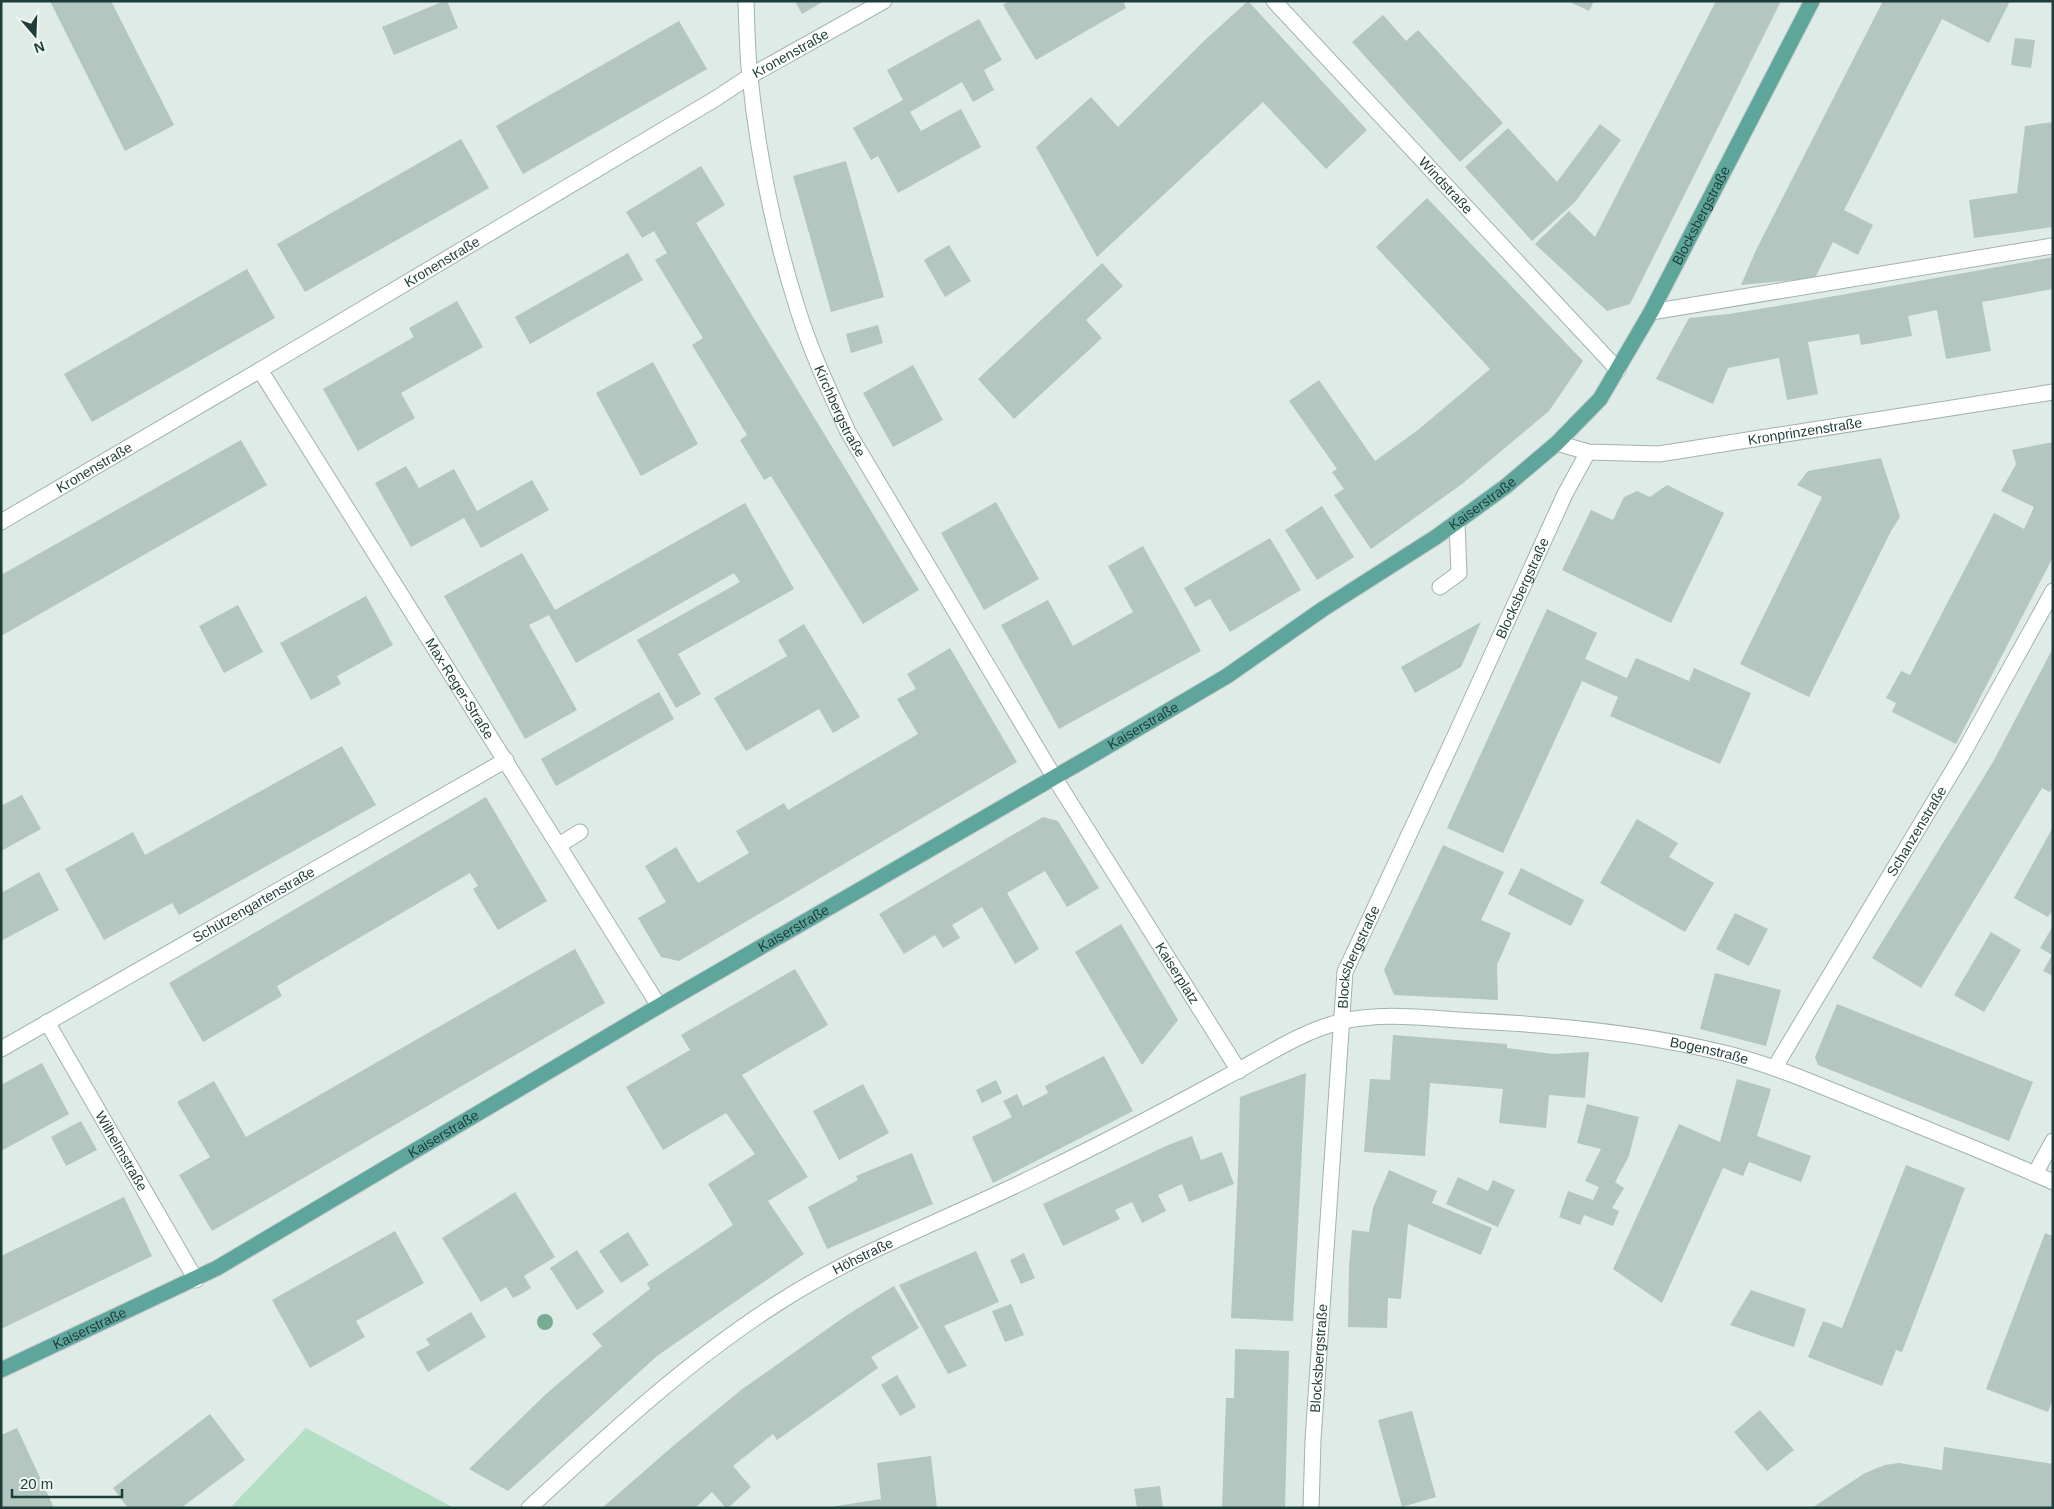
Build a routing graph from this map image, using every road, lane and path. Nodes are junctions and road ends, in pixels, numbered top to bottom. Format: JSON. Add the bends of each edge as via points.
{"nodes":[{"id":1,"x":746,"y":1,"type":"edge"},
{"id":2,"x":884,"y":1,"type":"edge"},
{"id":3,"x":1274,"y":1,"type":"edge"},
{"id":4,"x":1812,"y":1,"type":"edge"},
{"id":5,"x":750,"y":76,"type":"junction"},
{"id":6,"x":2052,"y":246,"type":"edge"},
{"id":7,"x":1651,"y":312,"type":"junction"},
{"id":8,"x":260,"y":370,"type":"junction"},
{"id":9,"x":1618,"y":370,"type":"junction"},
{"id":10,"x":2053,"y":392,"type":"edge"},
{"id":11,"x":1557,"y":443,"type":"junction"},
{"id":12,"x":1588,"y":452,"type":"junction"},
{"id":13,"x":1,"y":522,"type":"edge"},
{"id":14,"x":1457,"y":522,"type":"junction"},
{"id":15,"x":1440,"y":587,"type":"dead end"},
{"id":16,"x":2053,"y":591,"type":"edge"},
{"id":17,"x":506,"y":760,"type":"junction"},
{"id":18,"x":1054,"y":777,"type":"junction"},
{"id":19,"x":580,"y":832,"type":"dead end"},
{"id":20,"x":559,"y":845,"type":"junction"},
{"id":21,"x":659,"y":1006,"type":"junction"},
{"id":22,"x":1343,"y":1021,"type":"junction"},
{"id":23,"x":47,"y":1022,"type":"junction"},
{"id":24,"x":1,"y":1049,"type":"edge"},
{"id":25,"x":1775,"y":1067,"type":"junction"},
{"id":26,"x":1239,"y":1070,"type":"junction"},
{"id":27,"x":2053,"y":1141,"type":"edge"},
{"id":28,"x":2035,"y":1174,"type":"junction"},
{"id":29,"x":2053,"y":1182,"type":"edge"},
{"id":30,"x":196,"y":1280,"type":"junction"},
{"id":31,"x":1,"y":1370,"type":"edge"},
{"id":32,"x":529,"y":1508,"type":"edge"},
{"id":33,"x":1311,"y":1508,"type":"edge"}],
"edges":[{"from":1,"to":5,"type":"street","name":"Kirchbergstraße"},
{"from":2,"to":5,"type":"street","name":"Kronenstraße"},
{"from":3,"to":9,"type":"street","name":"Windstraße"},
{"from":4,"to":7,"type":"main road","name":"Blocksbergstraße"},
{"from":5,"to":8,"type":"street","name":"Kronenstraße"},
{"from":5,"to":18,"type":"street","name":"Kirchbergstraße","via":[[762,163],[781,246],[798,310],[821,374],[848,432]]},
{"from":6,"to":7,"type":"street"},
{"from":7,"to":9,"type":"main road","name":"Blocksbergstraße"},
{"from":8,"to":13,"type":"street","name":"Kronenstraße"},
{"from":8,"to":17,"type":"street","name":"Max-Reger-Straße"},
{"from":9,"to":11,"type":"main road","name":"Blocksbergstraße","via":[[1600,399]]},
{"from":10,"to":12,"type":"street","name":"Kronprinzenstraße","via":[[1659,454]]},
{"from":11,"to":12,"type":"street","name":"Kronprinzenstraße"},
{"from":11,"to":14,"type":"main road","name":"Kaiserstraße"},
{"from":12,"to":22,"type":"street","name":"Blocksbergstraße","via":[[1565,494],[1345,972]]},
{"from":14,"to":15,"type":"street","via":[[1459,573]]},
{"from":14,"to":18,"type":"main road","name":"Kaiserstraße","via":[[1227,676]]},
{"from":16,"to":25,"type":"street","name":"Schanzenstraße","via":[[1961,758]]},
{"from":17,"to":20,"type":"street","name":"Max-Reger-Straße"},
{"from":17,"to":23,"type":"street","name":"Schützengartenstraße"},
{"from":18,"to":21,"type":"main road","name":"Kaiserstraße"},
{"from":18,"to":26,"type":"street","name":"Kaiserplatz"},
{"from":19,"to":20,"type":"street"},
{"from":20,"to":21,"type":"street","name":"Max-Reger-Straße"},
{"from":21,"to":30,"type":"main road","name":"Kaiserstraße"},
{"from":22,"to":25,"type":"street","name":"Bogenstraße","via":[[1380,1017],[1606,1032],[1721,1052]]},
{"from":22,"to":26,"type":"street","via":[[1308,1033]]},
{"from":22,"to":33,"type":"street","name":"Blocksbergstraße"},
{"from":23,"to":24,"type":"street","name":"Schützengartenstraße"},
{"from":23,"to":30,"type":"street","name":"Wilhelmstraße"},
{"from":25,"to":28,"type":"street","name":"Bogenstraße"},
{"from":26,"to":32,"type":"street","name":"Höhstraße","via":[[1034,1177],[876,1248],[778,1302],[682,1372]]},
{"from":27,"to":28,"type":"street"},
{"from":28,"to":29,"type":"street","name":"Bogenstraße"},
{"from":30,"to":31,"type":"main road","name":"Kaiserstraße"}]}
